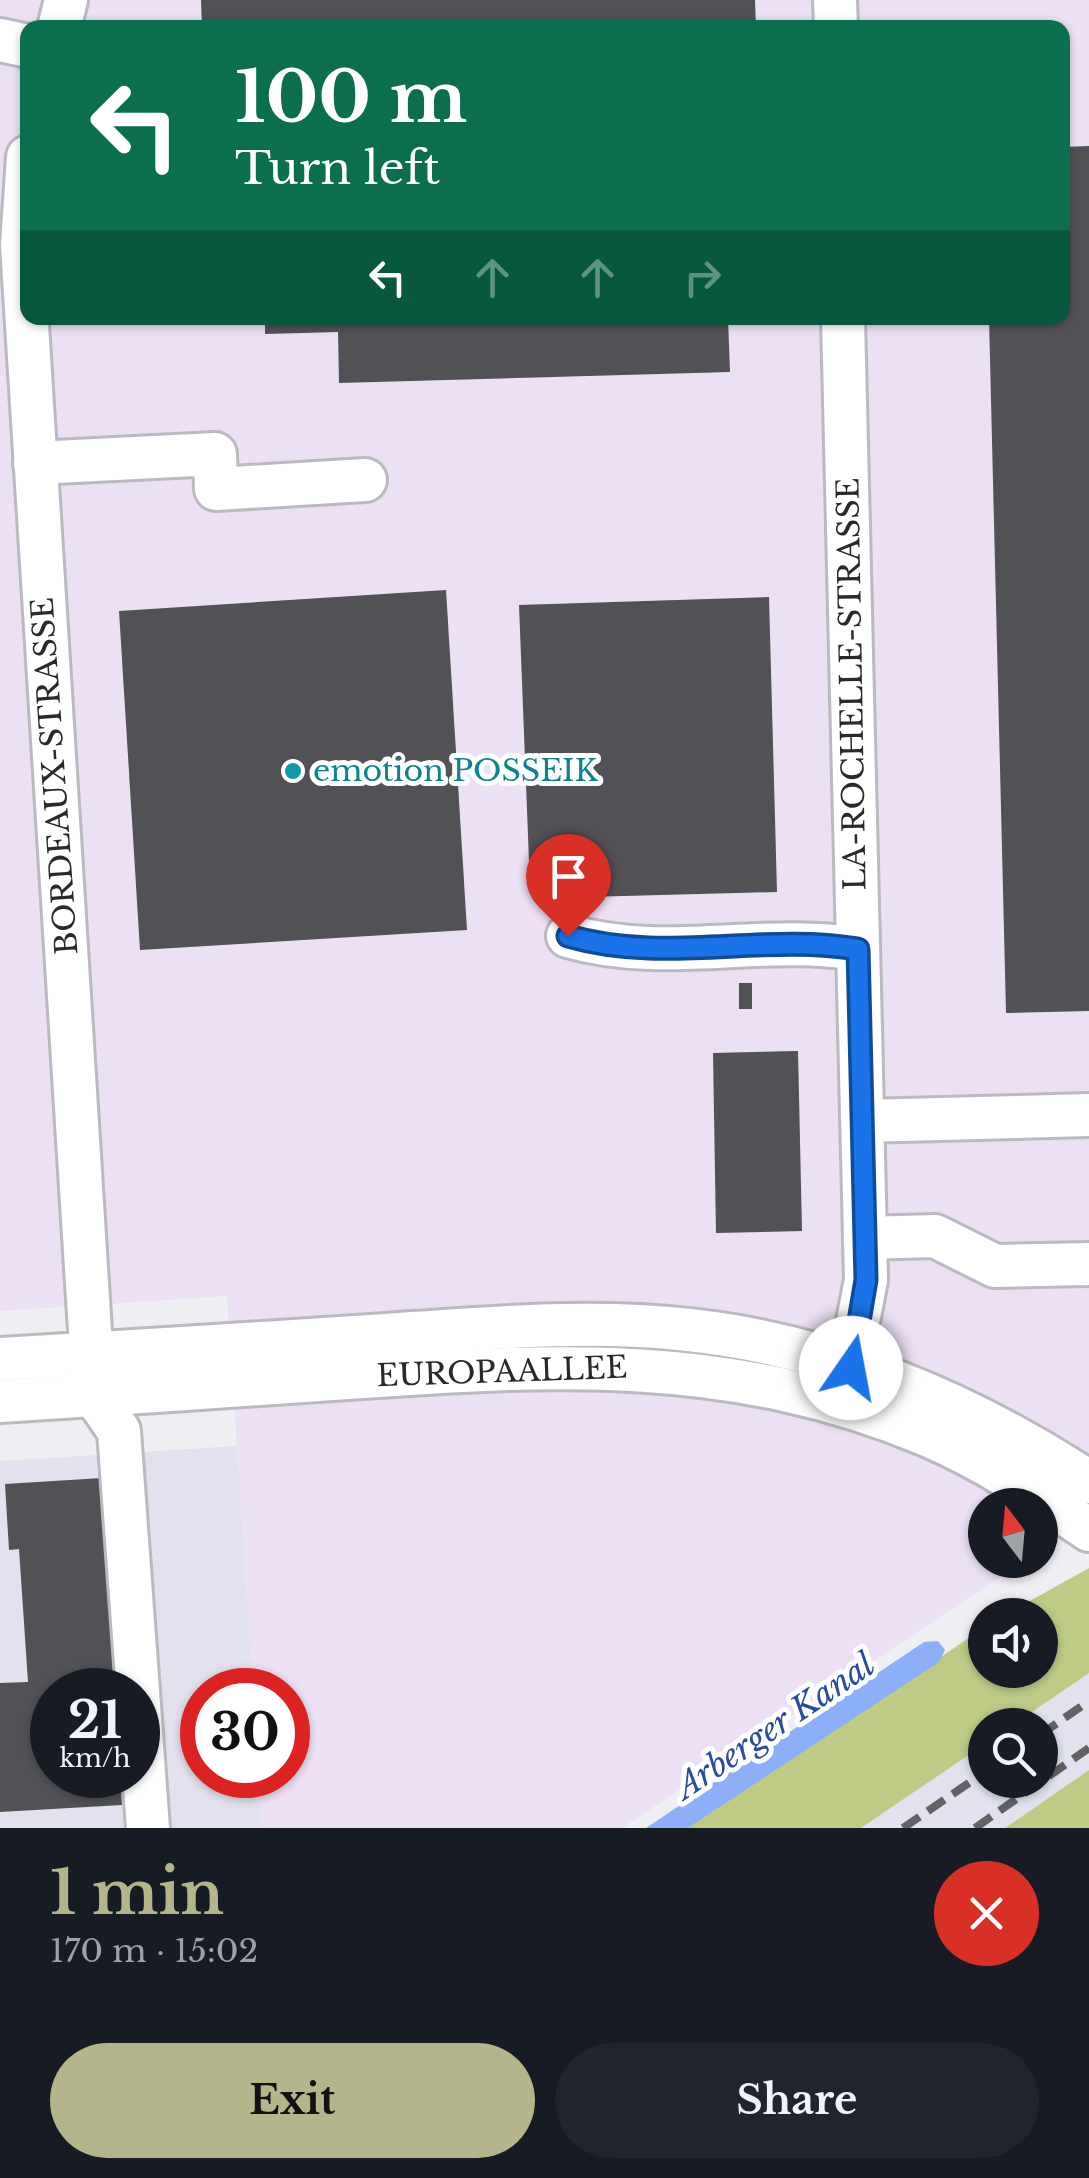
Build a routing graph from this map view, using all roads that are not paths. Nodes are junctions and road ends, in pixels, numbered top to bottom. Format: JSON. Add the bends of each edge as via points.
{"nodes":[{"id":1,"x":17,"y":184,"type":"edge"},
{"id":2,"x":13,"y":302,"type":"edge"},
{"id":3,"x":843,"y":325,"type":"edge"},
{"id":4,"x":35,"y":463,"type":"junction"},
{"id":5,"x":365,"y":480,"type":"dead end"},
{"id":6,"x":568,"y":936,"type":"dead end"},
{"id":7,"x":858,"y":949,"type":"junction"},
{"id":8,"x":1089,"y":1114,"type":"edge"},
{"id":9,"x":863,"y":1121,"type":"junction"},
{"id":10,"x":865,"y":1238,"type":"junction"},
{"id":11,"x":1089,"y":1264,"type":"edge"},
{"id":12,"x":0,"y":1360,"type":"edge"},
{"id":13,"x":93,"y":1374,"type":"junction"},
{"id":14,"x":846,"y":1387,"type":"junction"},
{"id":15,"x":0,"y":1401,"type":"edge"},
{"id":16,"x":1089,"y":1482,"type":"edge"},
{"id":17,"x":1089,"y":1530,"type":"edge"},
{"id":18,"x":148,"y":1828,"type":"edge"}],
"edges":[{"from":1,"to":2,"type":"street","name":"BORDEAUX-STRASSE"},
{"from":2,"to":4,"type":"street","name":"BORDEAUX-STRASSE"},
{"from":3,"to":7,"type":"street","name":"LA-ROCHELLE-STRASSE"},
{"from":4,"to":5,"type":"street","via":[[215,454],[216,489]]},
{"from":4,"to":13,"type":"street","name":"BORDEAUX-STRASSE"},
{"from":6,"to":7,"type":"street","via":[[686,951],[815,942]]},
{"from":7,"to":9,"type":"street","name":"LA-ROCHELLE-STRASSE"},
{"from":8,"to":9,"type":"street"},
{"from":9,"to":10,"type":"street","name":"LA-ROCHELLE-STRASSE"},
{"from":10,"to":11,"type":"street","via":[[935,1236],[995,1266]]},
{"from":10,"to":14,"type":"street","name":"LA-ROCHELLE-STRASSE","via":[[864,1306]]},
{"from":12,"to":13,"type":"street","name":"EUROPAALLEE"},
{"from":13,"to":14,"type":"street","name":"EUROPAALLEE","via":[[541,1325],[616,1324],[793,1349]]},
{"from":13,"to":15,"type":"street","name":"EUROPAALLEE"},
{"from":13,"to":18,"type":"street","via":[[118,1431]]},
{"from":14,"to":16,"type":"street","name":"EUROPAALLEE","via":[[926,1392],[1034,1445]]},
{"from":14,"to":17,"type":"street","name":"EUROPAALLEE"}]}
